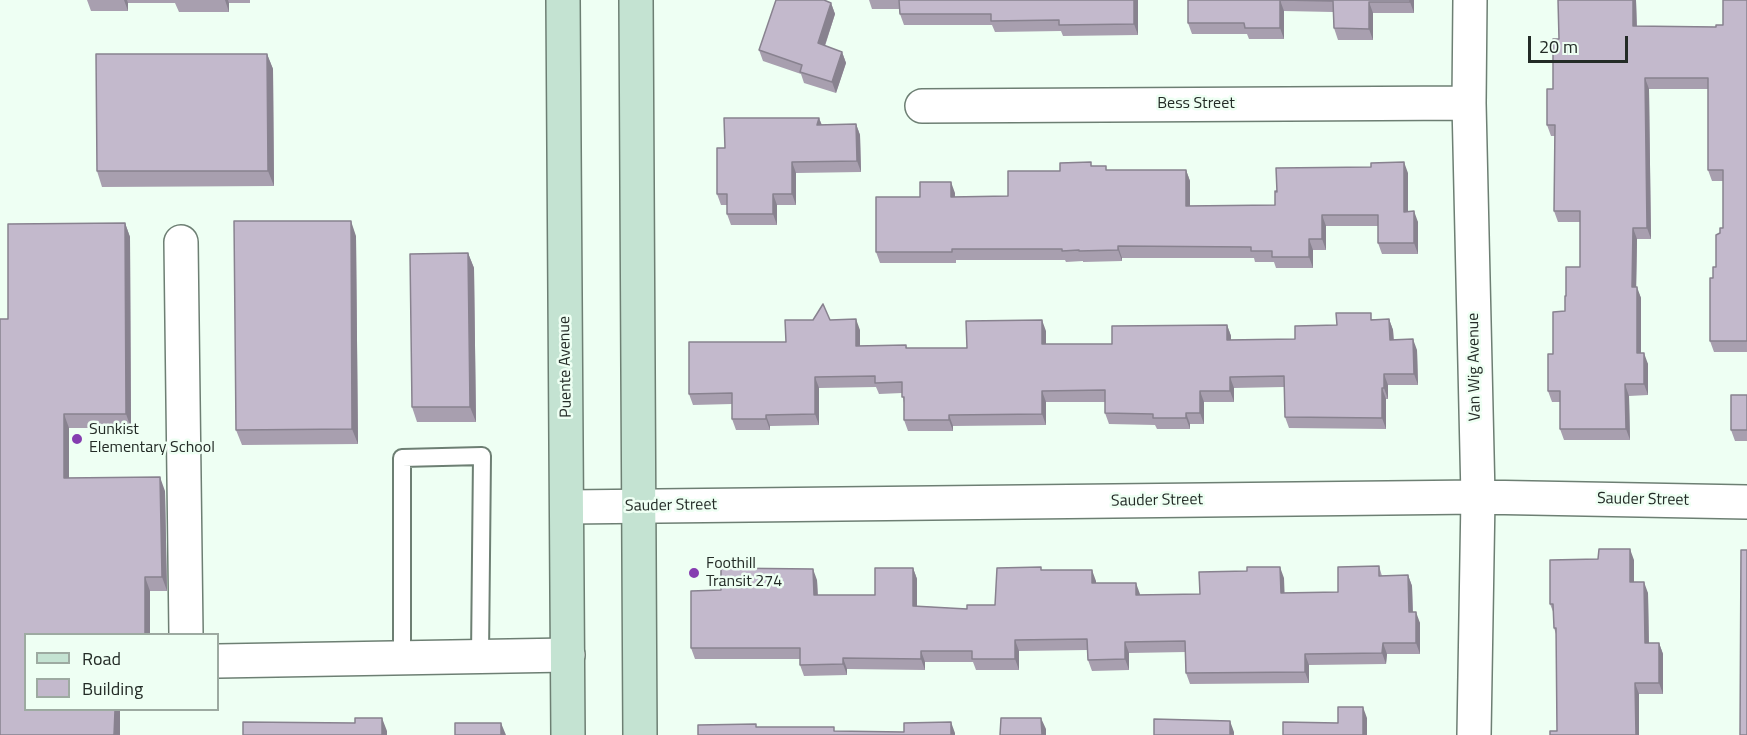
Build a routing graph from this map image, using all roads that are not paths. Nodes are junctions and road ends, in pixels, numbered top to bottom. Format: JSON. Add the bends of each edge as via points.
{"nodes":[{"id":1,"x":563,"y":0,"type":"edge"},
{"id":2,"x":636,"y":0,"type":"edge"},
{"id":3,"x":1470,"y":0,"type":"edge"},
{"id":4,"x":1469,"y":103,"type":"junction"},
{"id":5,"x":922,"y":106,"type":"dead end"},
{"id":6,"x":181,"y":242,"type":"dead end"},
{"id":7,"x":1478,"y":497,"type":"junction"},
{"id":8,"x":1747,"y":502,"type":"edge"},
{"id":9,"x":568,"y":507,"type":"junction"},
{"id":10,"x":639,"y":507,"type":"junction"},
{"id":11,"x":186,"y":633,"type":"edge"},
{"id":12,"x":568,"y":655,"type":"junction"},
{"id":13,"x":480,"y":656,"type":"junction"},
{"id":14,"x":402,"y":658,"type":"junction"},
{"id":15,"x":219,"y":661,"type":"edge"},
{"id":16,"x":568,"y":735,"type":"edge"},
{"id":17,"x":640,"y":735,"type":"edge"},
{"id":18,"x":1474,"y":735,"type":"edge"}],
"edges":[{"from":1,"to":9,"type":"main road","name":"Puente Avenue"},
{"from":2,"to":10,"type":"main road"},
{"from":3,"to":4,"type":"street","name":"Van Wig Avenue"},
{"from":4,"to":5,"type":"street","name":"Bess Street"},
{"from":4,"to":7,"type":"street","name":"Van Wig Avenue"},
{"from":6,"to":11,"type":"street"},
{"from":7,"to":8,"type":"street","name":"Sauder Street"},
{"from":7,"to":10,"type":"street","name":"Sauder Street"},
{"from":7,"to":18,"type":"street","name":"Van Wig Avenue"},
{"from":9,"to":10,"type":"street","name":"Sauder Street"},
{"from":9,"to":12,"type":"main road","name":"Puente Avenue"},
{"from":10,"to":17,"type":"main road"},
{"from":12,"to":13,"type":"street"},
{"from":12,"to":16,"type":"main road","name":"Puente Avenue"},
{"from":13,"to":14,"type":"street"},
{"from":13,"to":14,"type":"lane","via":[[482,456],[402,458]]},
{"from":14,"to":15,"type":"street"}]}
